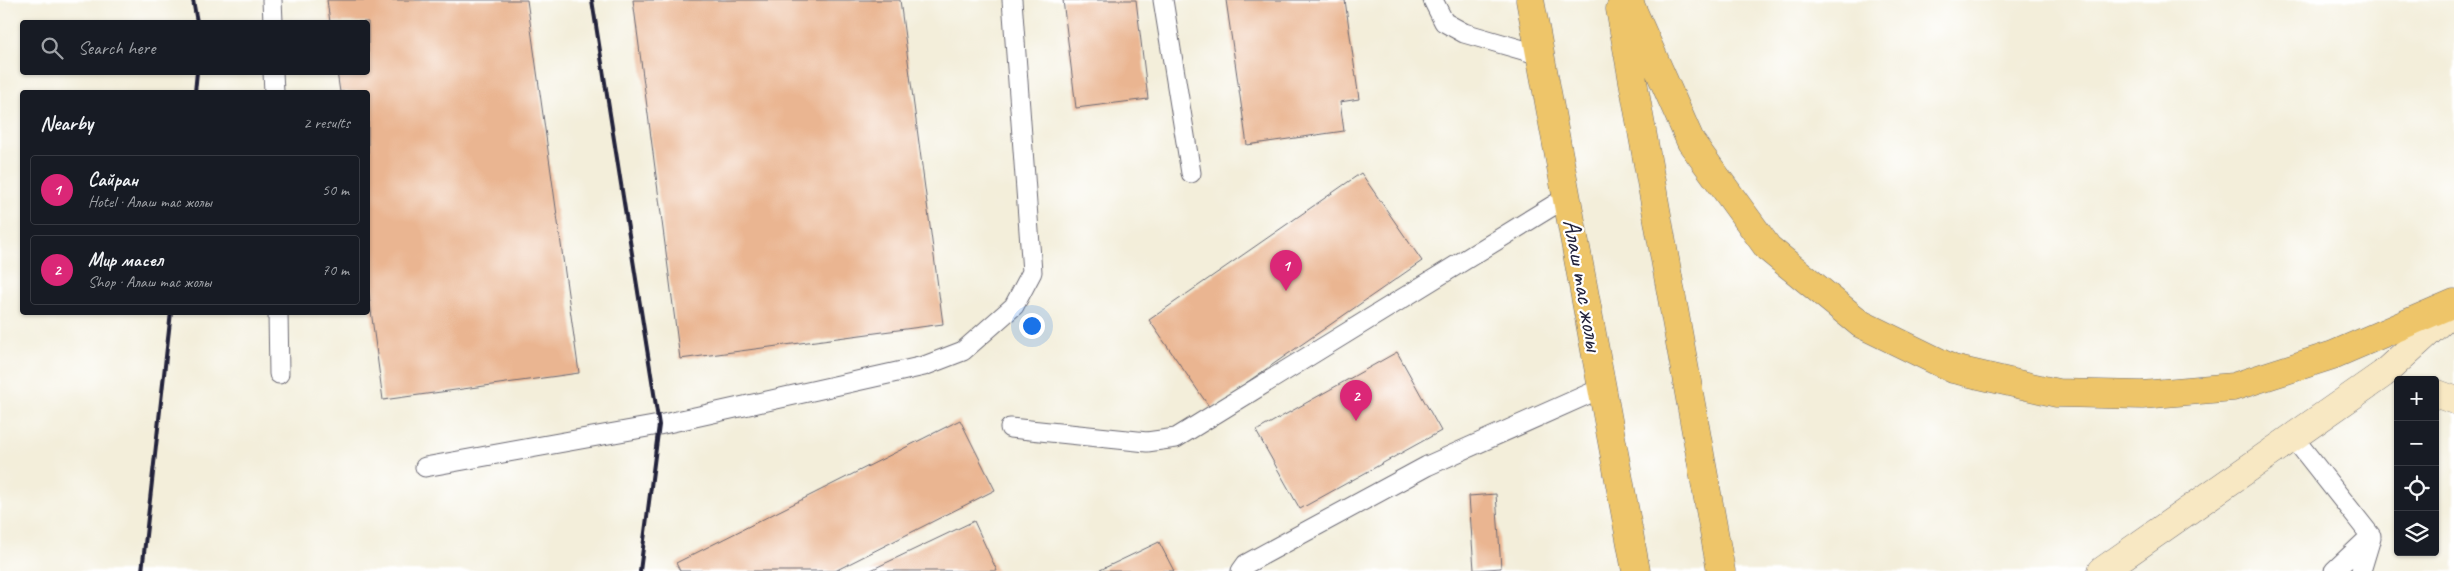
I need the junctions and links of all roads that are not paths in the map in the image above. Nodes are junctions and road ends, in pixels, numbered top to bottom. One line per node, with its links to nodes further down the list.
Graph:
1 (272, 0): 8 (lane)
2 (1012, 0): 24 (lane)
3 (1163, 0): 12 (lane)
4 (1433, 0): 9 (lane)
5 (1530, 0): 9 (main road, Алаш тас жолы)
6 (1619, 0): 28 (main road)
7 (1628, 0): 14 (main road)
8 (272, 20)
9 (1540, 54): 13 (main road, Алаш тас жолы)
10 (274, 75): 11 (lane)
11 (274, 90)
12 (1191, 173)
13 (1567, 197): 19 (main road, Алаш тас жолы); 22 (lane)
14 (2454, 303)
15 (2454, 309): 18 (main road)
16 (278, 315): 17 (lane)
17 (279, 374)
18 (2391, 377): 23 (main road)
19 (1602, 388): 26 (main road, Алаш тас жолы); 27 (lane)
20 (2439, 394): 21 (main road)
21 (2454, 400)
22 (1010, 428)
23 (2293, 437): 25 (lane); 29 (main road)
24 (425, 467)
25 (2371, 536): 30 (lane); 31 (lane)
26 (1634, 564)
27 (1241, 571)
28 (1721, 571)
29 (2102, 571)
30 (2334, 571)
31 (2361, 571)

